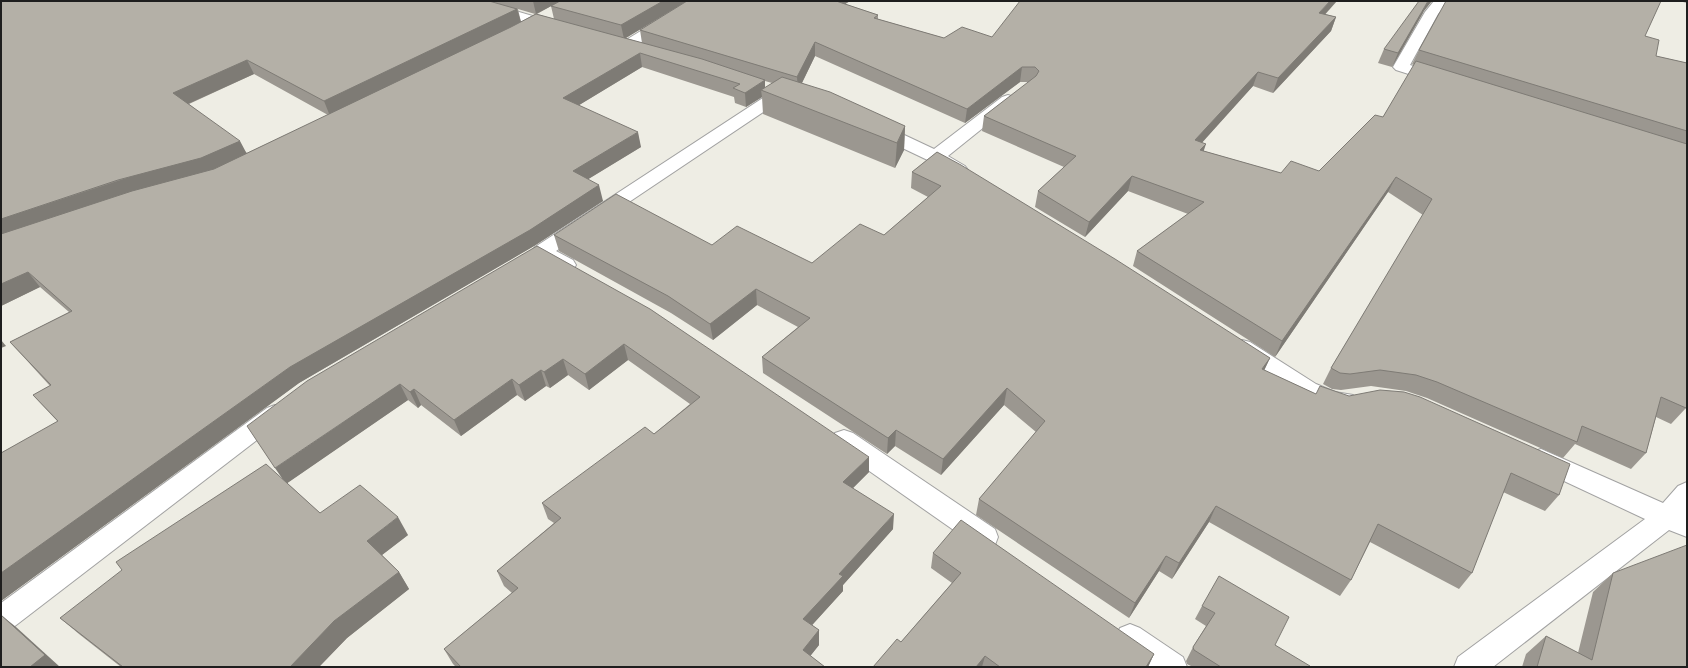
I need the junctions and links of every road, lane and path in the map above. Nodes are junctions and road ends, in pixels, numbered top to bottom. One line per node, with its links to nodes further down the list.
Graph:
1 (466, 1): 5 (street)
2 (700, 1): 8 (street)
3 (1442, 1): 9 (street)
4 (556, 11): 5 (street)
5 (537, 22): 6 (street); 7 (street)
6 (574, 32)
7 (516, 33)
8 (648, 52)
9 (1454, 84)
10 (760, 86): 15 (street)
11 (1021, 91): 13 (street)
12 (858, 121): 13 (street)
13 (936, 156): 14 (street)
14 (973, 178)
15 (542, 251): 16 (street); 17 (street)
16 (522, 264)
17 (582, 274)
18 (1225, 338): 19 (street)
19 (1362, 398)
20 (295, 399): 26 (street)
21 (824, 427): 25 (street)
22 (1527, 452): 24 (street)
23 (1687, 492): 24 (street)
24 (1678, 521): 29 (street)
25 (1001, 549)
26 (1, 620)
27 (1113, 626): 28 (street)
28 (1172, 667)
29 (1469, 667)

